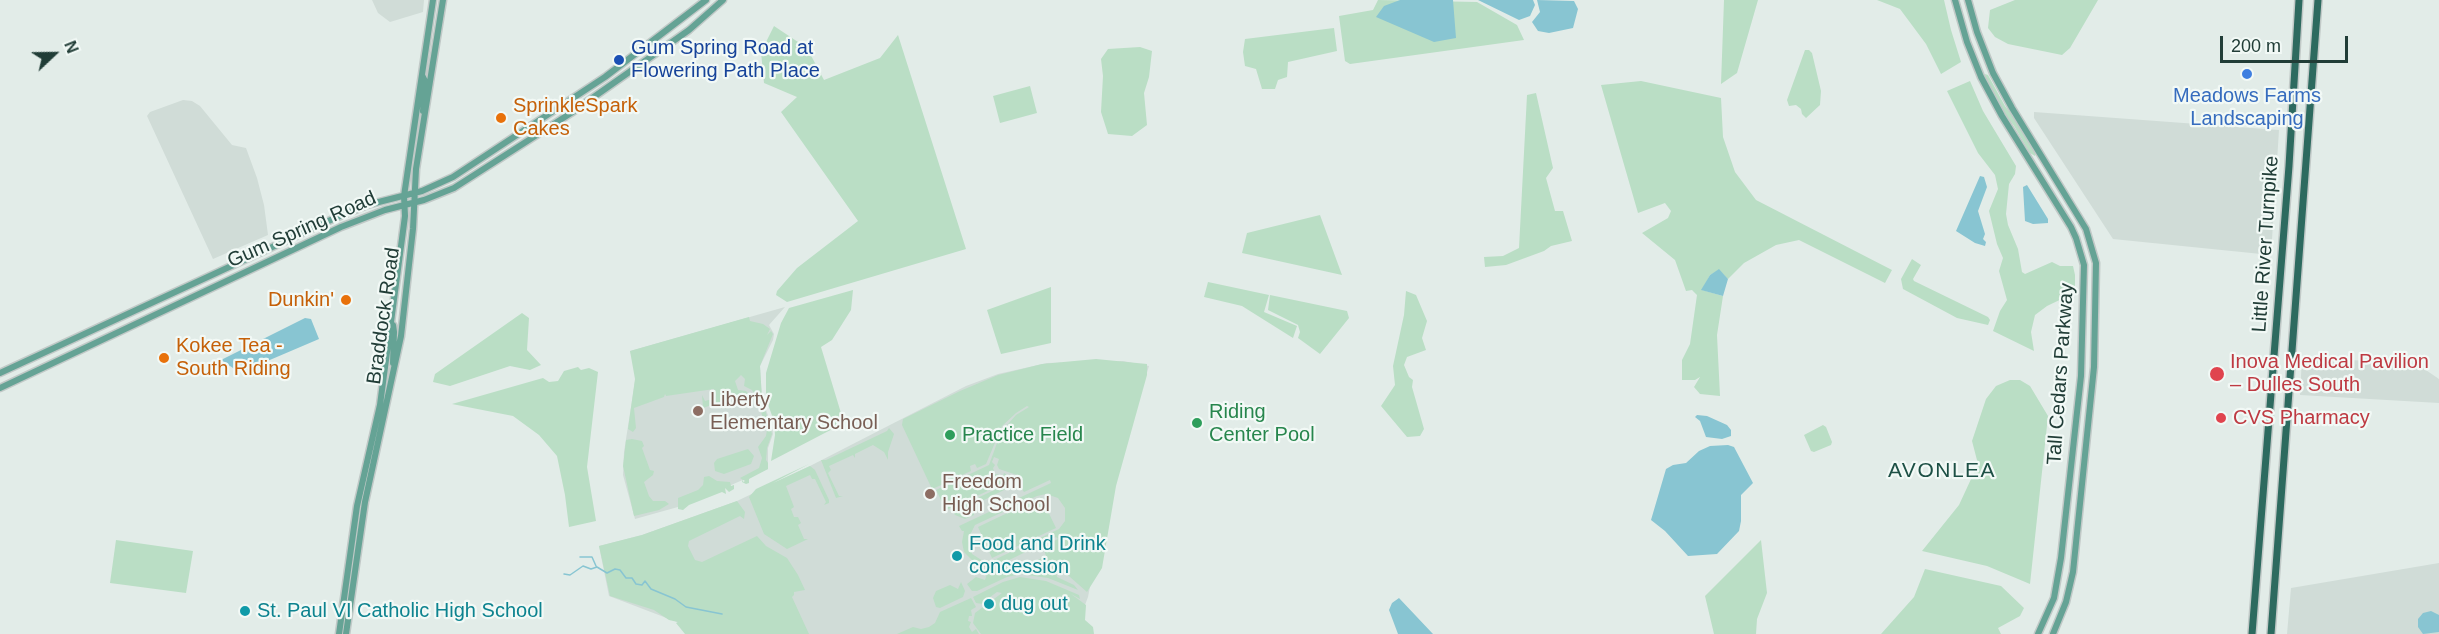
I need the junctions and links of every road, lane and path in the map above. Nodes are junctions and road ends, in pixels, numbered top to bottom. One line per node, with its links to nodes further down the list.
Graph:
1 (433, 0): 11 (main road, Braddock Road)
2 (438, 0): 10 (main road)
3 (443, 0): 10 (main road, Braddock Road)
4 (706, 0): 13 (main road, Gum Spring Road)
5 (723, 0): 15 (main road, Gum Spring Road)
6 (1955, 0): 23 (main road, Tall Cedars Parkway)
7 (1968, 0): 24 (main road, Tall Cedars Parkway)
8 (2299, 0): 25 (highway, Little River Turnpike)
9 (2318, 0): 26 (highway, Little River Turnpike)
10 (437, 36): 12 (main road, Braddock Road)
11 (421, 74): 12 (main road); 14 (main road, Braddock Road)
12 (424, 114): 13 (main road, Braddock Road)
13 (413, 194): 14 (main road, Gum Spring Road); 15 (main road, Braddock Road)
14 (404, 196): 16 (main road, Braddock Road); 18 (main road, Gum Spring Road)
15 (413, 203): 16 (main road, Gum Spring Road); 19 (main road, Braddock Road)
16 (405, 205): 17 (main road, Braddock Road); 20 (main road, Gum Spring Road)
17 (391, 323): 19 (main road); 21 (main road, Braddock Road)
18 (0, 373)
19 (392, 387): 22 (main road, Braddock Road)
20 (0, 388)
21 (339, 634)
22 (346, 634)
23 (2038, 634)
24 (2053, 634)
25 (2252, 634)
26 (2271, 634)

